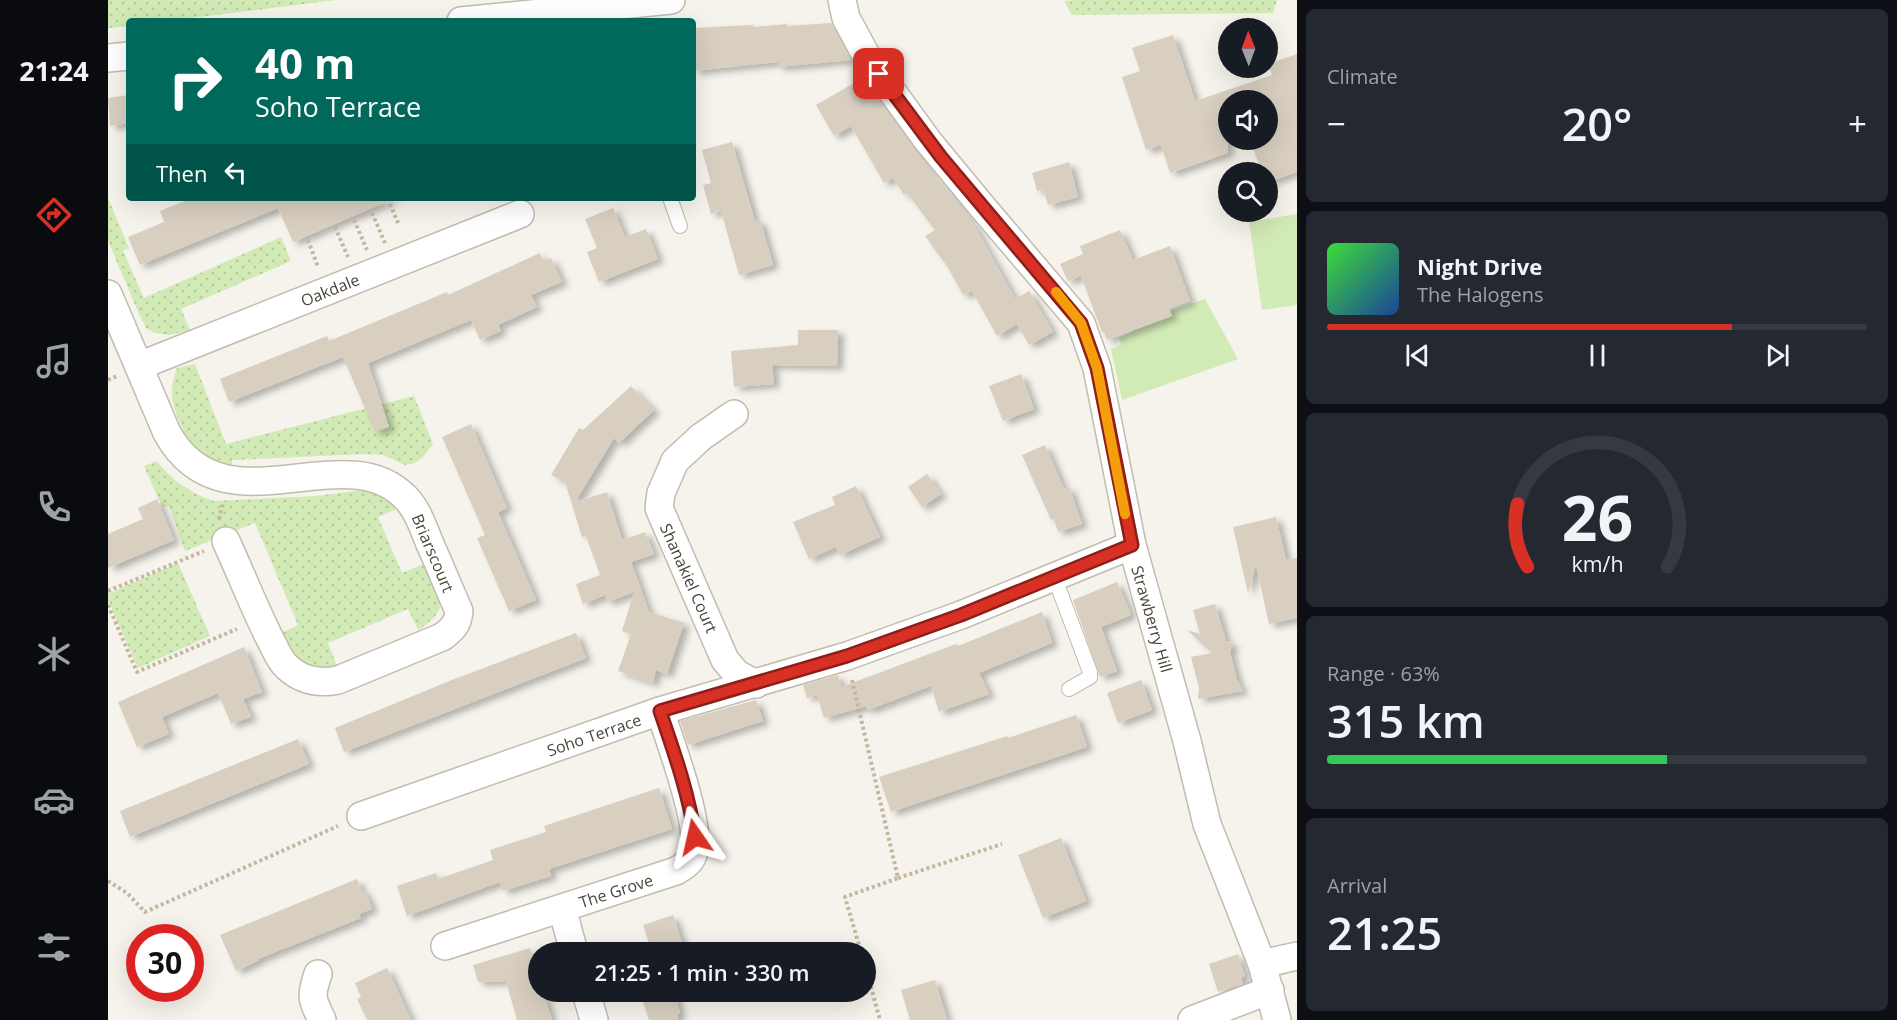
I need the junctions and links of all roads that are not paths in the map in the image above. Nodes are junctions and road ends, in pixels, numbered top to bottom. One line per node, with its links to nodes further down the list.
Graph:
1 (662, 0): 3 (street)
2 (842, 0): 14 (street, Strawberry Hill)
3 (603, 14): 4 (street)
4 (522, 18)
5 (126, 56): 6 (street)
6 (108, 58)
7 (671, 201): 9 (lane)
8 (520, 214): 11 (street, Oakdale)
9 (681, 226)
10 (108, 294): 11 (street, Briarscourt)
11 (140, 366): 13 (street, Briarscourt)
12 (735, 414): 16 (street, Shanakiel Court)
13 (226, 541)
14 (1132, 545): 15 (street, Soho Terrace); 24 (street, Strawberry Hill)
15 (1054, 576): 16 (street, Soho Terrace); 17 (lane)
16 (756, 684): 18 (street, Soho Terrace)
17 (1069, 689)
18 (660, 711): 19 (street, Soho Terrace); 20 (street, The Grove)
19 (361, 816)
20 (562, 908): 21 (street, The Grove); 22 (street, The Grove)
21 (571, 942)
22 (445, 946)
23 (1297, 956): 24 (street)
24 (1262, 964): 26 (street, Strawberry Hill)
25 (318, 974): 28 (street)
26 (1270, 990): 30 (street); 31 (street, Strawberry Hill)
27 (588, 1002): 29 (street)
28 (322, 1020)
29 (594, 1020)
30 (1192, 1020)
31 (1277, 1020)

